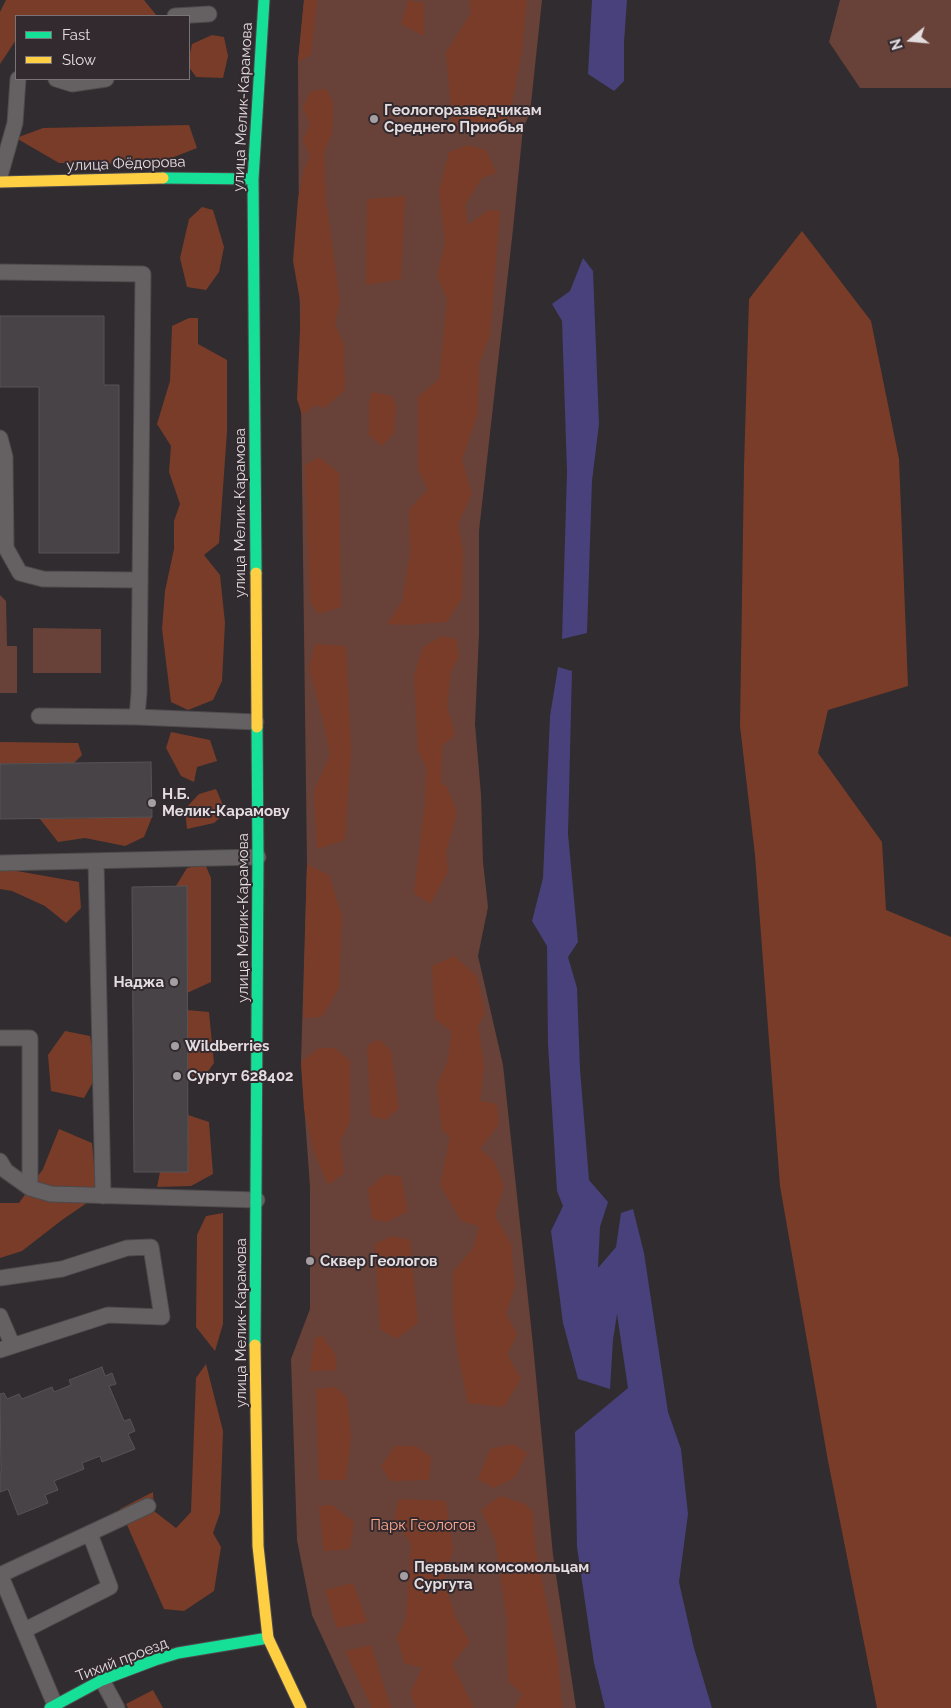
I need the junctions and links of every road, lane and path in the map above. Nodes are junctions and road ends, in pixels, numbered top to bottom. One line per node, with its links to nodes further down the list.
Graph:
1 (264, 0): 8 (main road, улица Мелик-Карамова)
2 (209, 14): 3 (lane)
3 (190, 15)
4 (18, 80): 7 (lane)
5 (59, 80): 6 (lane)
6 (99, 80)
7 (0, 176)
8 (253, 178): 9 (main road, улица Фёдорова); 15 (main road, улица Мелик-Карамова)
9 (0, 182)
10 (0, 272): 12 (lane)
11 (0, 438): 12 (lane)
12 (140, 580): 14 (lane)
13 (39, 716): 14 (lane)
14 (137, 717): 15 (lane)
15 (256, 722): 16 (main road, улица Мелик-Карамова)
16 (258, 857): 17 (lane); 23 (main road, улица Мелик-Карамова)
17 (96, 861): 18 (lane); 22 (lane)
18 (0, 863)
19 (0, 1038): 21 (lane)
20 (0, 1161): 21 (lane)
21 (30, 1188): 22 (lane)
22 (103, 1196): 23 (lane)
23 (257, 1200): 31 (main road, улица Мелик-Карамова)
24 (0, 1278): 26 (lane)
25 (0, 1316): 26 (lane)
26 (6, 1347)
27 (148, 1506): 28 (lane)
28 (90, 1534): 29 (lane); 30 (lane)
29 (0, 1575): 30 (lane)
30 (25, 1630): 33 (lane)
31 (268, 1638): 32 (main road, Тихий проезд); 35 (main road, улица Мелик-Карамова)
32 (102, 1680): 33 (main road, Тихий проезд); 34 (lane)
33 (52, 1706)
34 (117, 1708)
35 (301, 1708)

